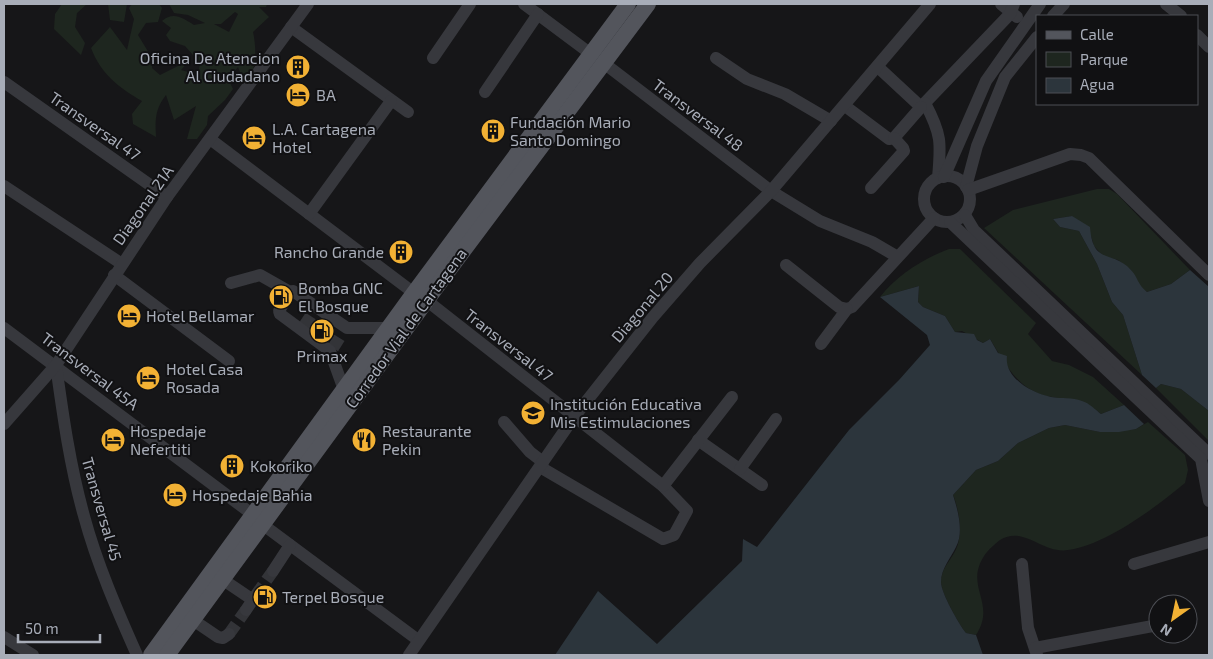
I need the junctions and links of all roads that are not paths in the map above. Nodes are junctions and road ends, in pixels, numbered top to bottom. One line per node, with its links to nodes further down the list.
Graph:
1 (308, 4): 16 (street, Diagonal 21A)
2 (470, 4): 21 (street)
3 (524, 4): 12 (street)
4 (628, 4): 20 (main road, Corredor Vial de Cartagena)
5 (648, 4): 23 (main road, Corredor Vial de Cartagena)
6 (930, 4): 24 (street, Diagonal 20)
7 (1001, 4): 11 (street)
8 (1040, 4): 15 (street)
9 (1064, 4): 13 (street)
10 (1166, 4): 14 (street)
11 (1012, 9): 15 (street); 28 (street)
12 (538, 14): 20 (street); 26 (street)
13 (1055, 15)
14 (1181, 15)
15 (1025, 22): 34 (street)
16 (291, 26): 27 (street); 33 (street, Diagonal 21A)
17 (1198, 36): 19 (street)
18 (1036, 38): 37 (street)
19 (1209, 47)
20 (591, 54): 52 (main road, Corredor Vial de Cartagena)
21 (433, 58)
22 (716, 58): 31 (street)
23 (605, 64): 38 (street, Transversal 48); 52 (main road, Corredor Vial de Cartagena)
24 (878, 68): 28 (street); 29 (street, Diagonal 20)
25 (4, 82): 39 (street, Transversal 47)
26 (485, 92)
27 (391, 101): 30 (street); 40 (street)
28 (923, 105): 32 (street); 34 (street)
29 (845, 106): 31 (street, Diagonal 20); 32 (street)
30 (408, 112)
31 (831, 121): 38 (street, Diagonal 20)
32 (894, 138): 36 (street)
33 (210, 139): 39 (street, Diagonal 21A); 40 (street, Transversal 47)
34 (941, 177): 37 (street); 42 (street)
35 (4, 186): 46 (street)
36 (871, 188)
37 (967, 188): 41 (street); 49 (street)
38 (771, 191): 45 (street, Transversal 48); 61 (street, Diagonal 20)
39 (167, 197): 46 (street, Diagonal 21A)
40 (310, 214): 52 (street, Transversal 47)
41 (965, 214): 43 (street); 44 (street)
42 (934, 218): 43 (street); 45 (street)
43 (950, 222): 44 (street)
44 (970, 234): 66 (street)
45 (896, 256): 53 (street)
46 (122, 264): 48 (street, Diagonal 21A)
47 (786, 265): 53 (street)
48 (114, 275): 57 (street); 58 (street, Diagonal 21A)
49 (1209, 275)
50 (231, 284): 51 (street)
51 (290, 292): 55 (street); 59 (street)
52 (420, 297): 55 (main road, Corredor Vial de Cartagena); 59 (main road, Corredor Vial de Cartagena); 61 (street, Transversal 47)
53 (847, 309): 56 (street)
54 (4, 328): 58 (street, Transversal 45A)
55 (389, 328): 59 (main road, Corredor Vial de Cartagena)
56 (821, 344)
57 (229, 361)
58 (56, 365): 64 (street, Diagonal 21A); 72 (street, Transversal 45A); 87 (street, Transversal 45)
59 (353, 396): 72 (main road, Corredor Vial de Cartagena)
60 (732, 397): 65 (street)
61 (574, 417): 67 (street, Diagonal 20); 70 (street, Transversal 47)
62 (776, 419): 68 (street)
63 (504, 422): 67 (street)
64 (4, 424)
65 (698, 440): 68 (street); 70 (street)
66 (1206, 455): 71 (street)
67 (541, 464): 70 (street, Transversal 47); 84 (street, Diagonal 20)
68 (740, 469): 69 (street)
69 (762, 485)
70 (663, 486)
71 (1209, 501)
72 (257, 519): 74 (street, Transversal 45A); 78 (main road, Corredor Vial de Cartagena)
73 (1209, 542): 76 (street)
74 (290, 545): 77 (street); 84 (street, Transversal 45A)
75 (1022, 564): 85 (street)
76 (1134, 564)
77 (273, 571)
78 (217, 576): 79 (street); 80 (main road, Corredor Vial de Cartagena); 88 (main road, Corredor Vial de Cartagena)
79 (251, 602)
80 (193, 620): 82 (street); 89 (main road, Corredor Vial de Cartagena)
81 (1148, 627): 85 (street)
82 (229, 634)
83 (4, 637): 86 (street)
84 (418, 640): 90 (street, Diagonal 20)
85 (1036, 651)
86 (33, 655)
87 (137, 655)
88 (151, 655)
89 (168, 655)
90 (409, 655)

